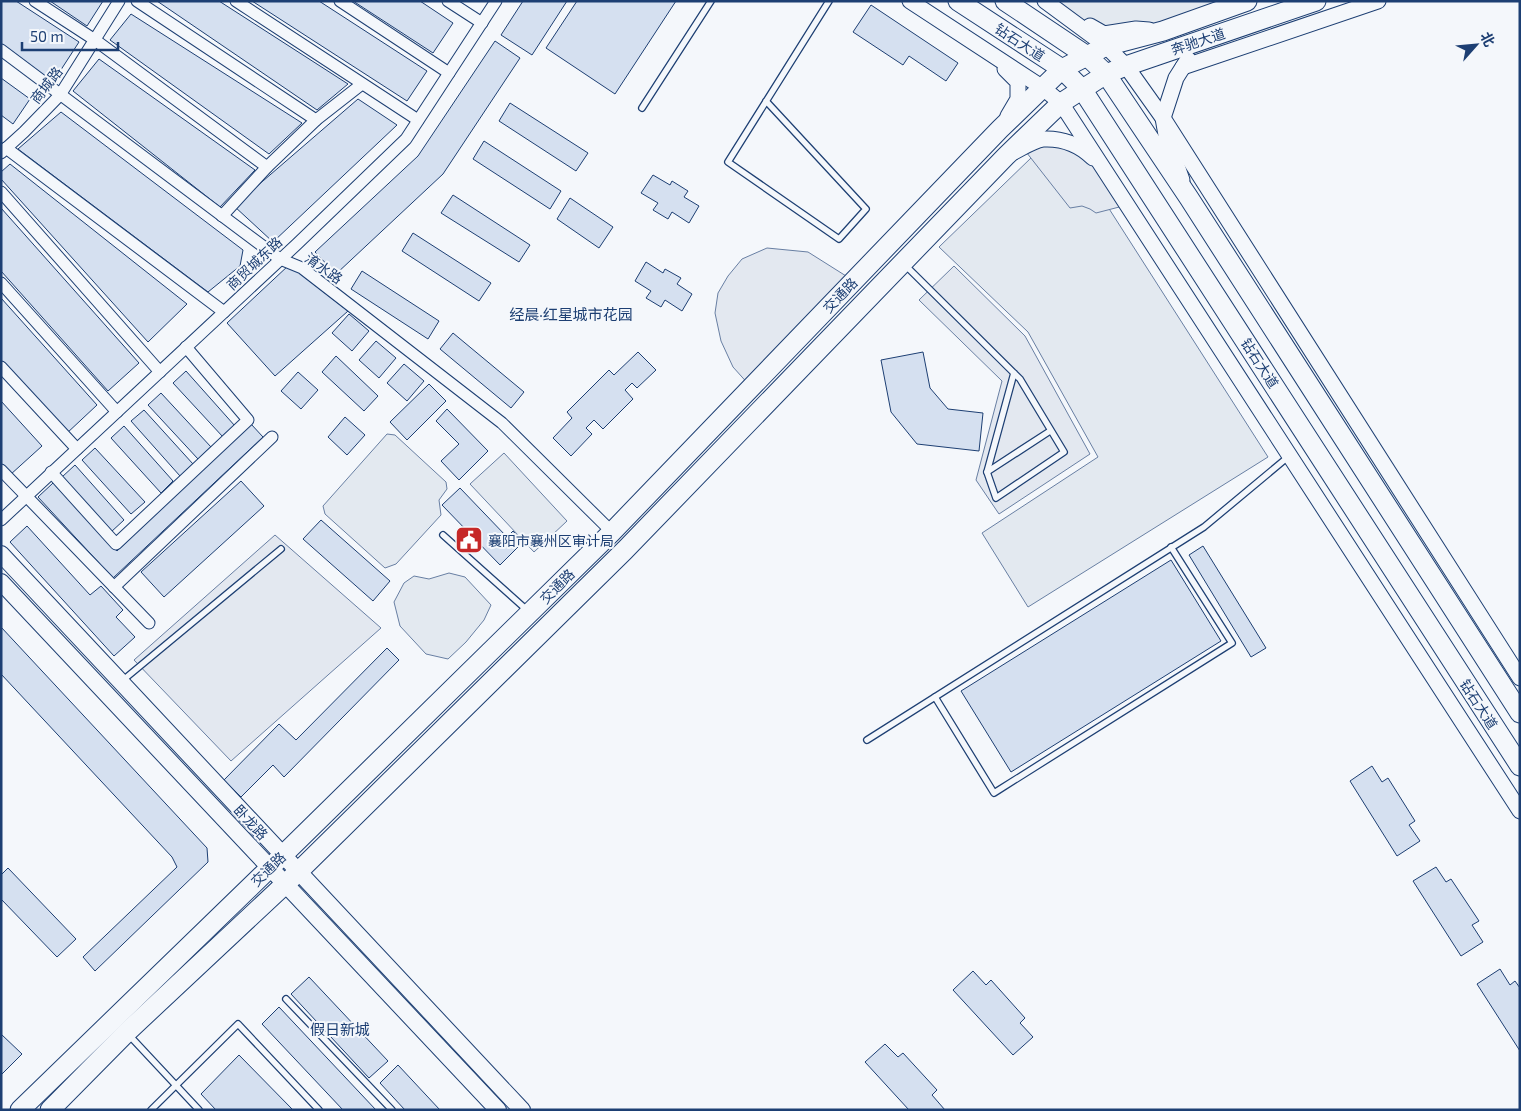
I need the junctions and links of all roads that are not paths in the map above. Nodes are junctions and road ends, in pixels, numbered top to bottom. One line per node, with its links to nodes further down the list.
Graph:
1 (35, 1): 20 (street)
2 (119, 1): 20 (street, 商城路)
3 (137, 1): 38 (street)
4 (236, 1): 30 (street)
5 (340, 1): 28 (street)
6 (448, 1): 17 (street)
7 (496, 1): 17 (street, 商贸城东路)
8 (711, 1): 36 (lane)
9 (829, 1): 34 (lane)
10 (910, 1): 23 (street)
11 (958, 1): 27 (main road, 钻石大道)
12 (1005, 1): 24 (main road, 钻石大道)
13 (1247, 1): 18 (main road, 奔驰大道)
14 (1316, 1): 19 (main road, 奔驰大道)
15 (1378, 1): 26 (street)
16 (1048, 3): 18 (street); 21 (street)
17 (482, 23): 28 (street, 商贸城东路)
18 (1163, 31): 21 (main road, 奔驰大道)
19 (1219, 35): 25 (main road, 奔驰大道); 26 (street)
20 (95, 40): 33 (street, 商城路); 43 (street)
21 (1106, 46): 24 (main road, 奔驰大道); 25 (street)
22 (1, 50): 33 (street, 淯水路)
23 (988, 52): 31 (street); 40 (street)
24 (1087, 56): 27 (main road, 交通路); 29 (main road, 钻石大道)
25 (1126, 66): 29 (main road, 奔驰大道); 37 (street)
26 (1183, 67): 37 (street)
27 (1062, 69): 31 (main road, 交通路); 32 (main road, 钻石大道)
28 (449, 73): 39 (street, 商贸城东路)
29 (1106, 74): 32 (main road, 奔驰大道); 46 (main road, 钻石大道)
30 (362, 84): 38 (street); 39 (street)
31 (1043, 88): 35 (street); 40 (main road, 交通路)
32 (1082, 88): 35 (main road, 交通路); 59 (main road, 钻石大道)
33 (60, 95): 41 (street, 商城路); 47 (street, 淯水路)
34 (766, 101): 34 (lane)
35 (1061, 103): 42 (main road, 交通路); 44 (street)
36 (642, 108)
37 (1163, 118): 46 (street); 66 (street)
38 (316, 120): 43 (street)
39 (418, 120): 48 (street, 商贸城东路)
40 (1000, 129): 69 (main road, 交通路)
41 (4, 150): 51 (street)
42 (1006, 156): 44 (street); 49 (main road, 交通路)
43 (267, 167): 47 (street)
44 (1105, 171): 61 (street)
45 (1, 192): 54 (street)
46 (1189, 198): 67 (main road, 钻石大道)
47 (222, 216): 48 (street, 淯水路)
48 (280, 259): 51 (street, 商贸城东路); 69 (street, 淯水路)
49 (902, 263): 55 (lane); 88 (main road, 交通路)
50 (1, 283): 56 (street)
51 (224, 312): 52 (street, 商贸城东路)
52 (186, 347): 54 (street, 商贸城东路); 63 (street)
53 (1, 367): 60 (street)
54 (160, 372): 56 (street, 商贸城东路)
55 (1014, 373): 57 (lane); 64 (lane)
56 (117, 412): 60 (street, 商贸城东路)
57 (1050, 431): 64 (lane); 64 (lane)
58 (272, 437): 75 (street)
59 (1311, 442): 61 (street); 77 (main road, 钻石大道)
60 (77, 449): 63 (street, 商贸城东路)
61 (1290, 456): 71 (lane); 79 (street)
62 (1, 470): 65 (street)
63 (51, 472): 65 (street, 商贸城东路)
64 (987, 472)
65 (26, 496): 68 (street, 商贸城东路); 75 (street)
66 (1412, 508): 67 (street); 80 (street)
67 (1394, 518): 83 (main road, 钻石大道)
68 (1, 520)
69 (612, 532): 76 (main road, 交通路)
70 (444, 535): 76 (lane)
71 (1172, 547): 82 (lane); 82 (lane)
72 (282, 549): 81 (lane)
73 (1, 554): 81 (main road, 卧龙路)
74 (1, 582): 87 (main road, 卧龙路)
75 (114, 587): 78 (street)
76 (530, 612): 87 (main road, 交通路)
77 (1427, 622): 79 (street); 85 (main road, 钻石大道)
78 (149, 623)
79 (1406, 636): 86 (street)
80 (1520, 678)
81 (121, 682): 87 (main road, 卧龙路)
82 (935, 697): 84 (lane)
83 (1520, 713)
84 (867, 740)
85 (1520, 766)
86 (1520, 811)
87 (276, 862): 88 (main road, 卧龙路); 92 (main road, 交通路)
88 (292, 878): 90 (main road, 交通路); 98 (main road, 卧龙路); 99 (main road, 卧龙路)
89 (286, 999): 97 (lane)
90 (126, 1033): 91 (lane); 93 (main road, 交通路)
91 (176, 1086): 94 (lane); 95 (lane); 96 (lane)
92 (20, 1110)
93 (50, 1110)
94 (151, 1110)
95 (199, 1110)
96 (319, 1110)
97 (392, 1110)
98 (498, 1110)
99 (522, 1110)

